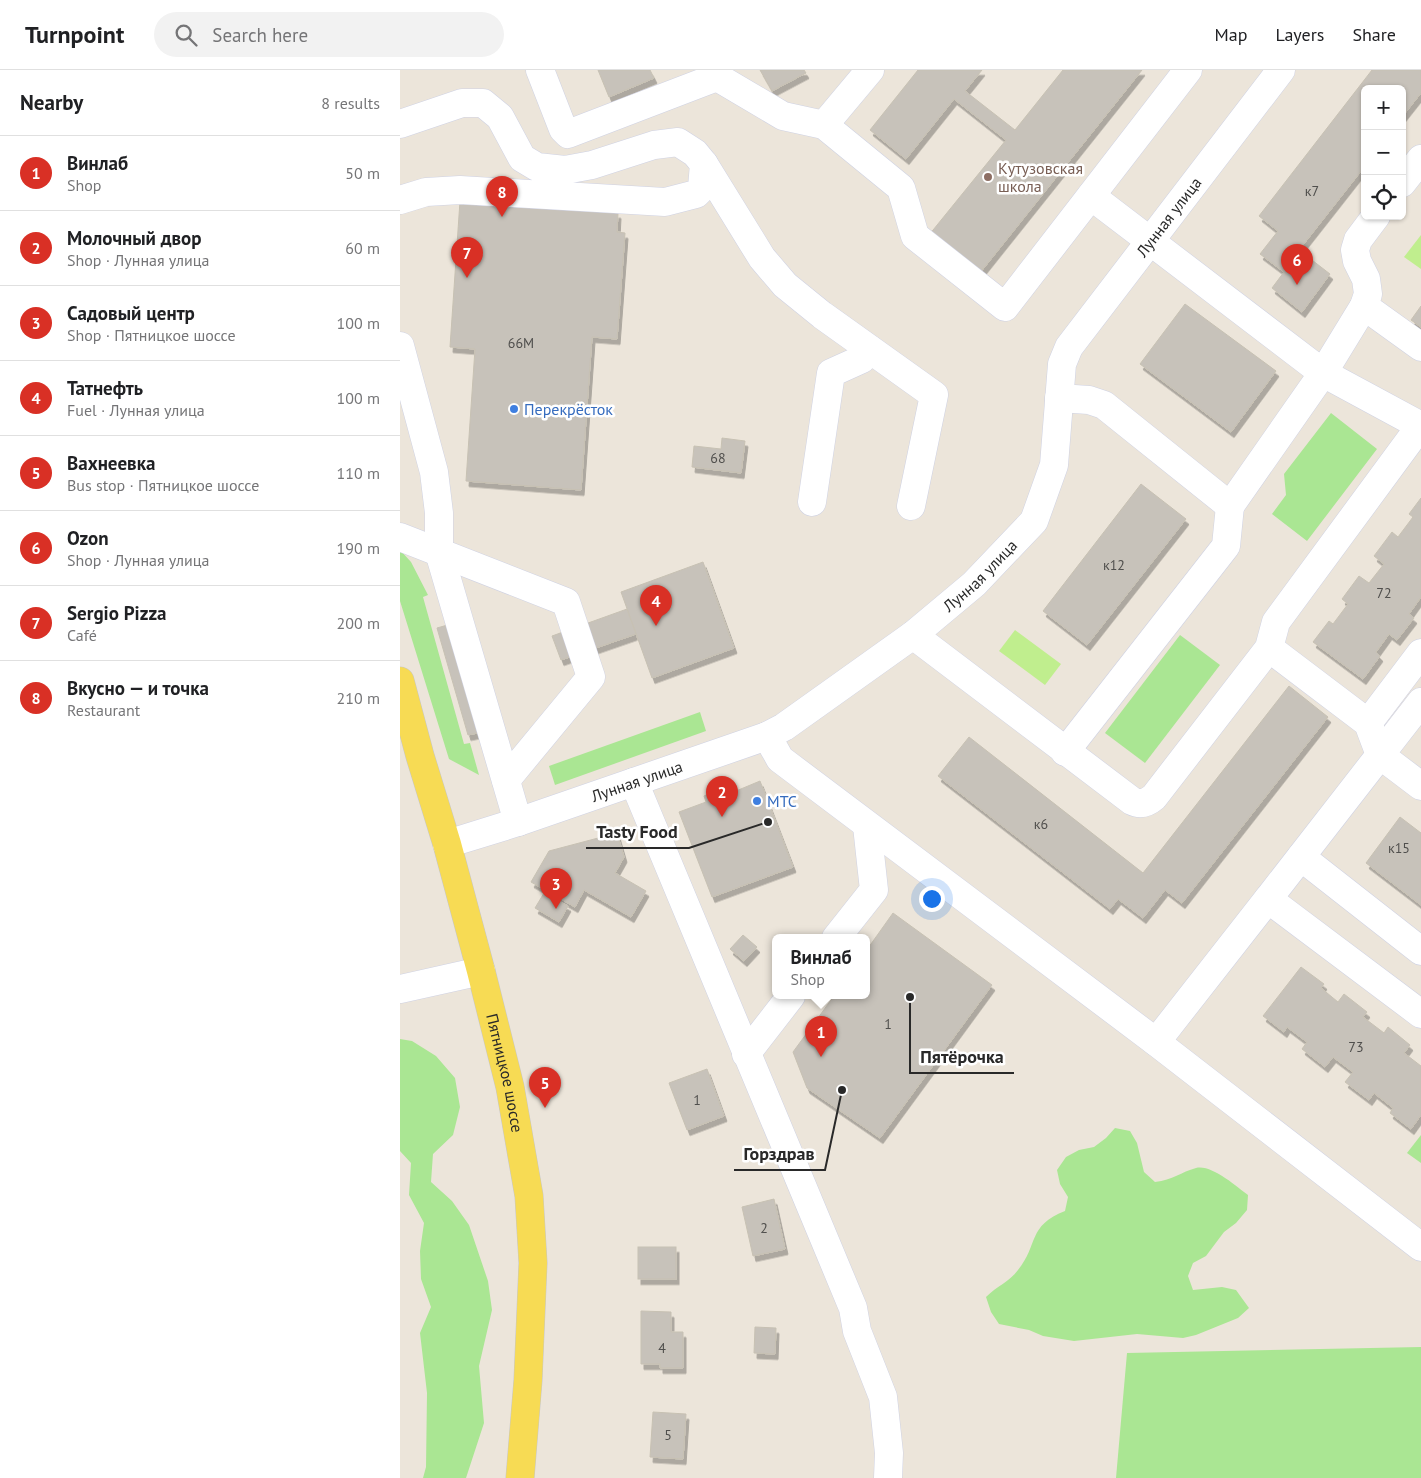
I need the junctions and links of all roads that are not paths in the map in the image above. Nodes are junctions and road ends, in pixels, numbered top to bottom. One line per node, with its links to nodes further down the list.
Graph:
1 (540, 70): 5 (street)
2 (870, 70): 7 (street)
3 (1188, 70): 11 (street)
4 (1281, 70): 14 (street, Лунная улица)
5 (715, 73): 7 (street)
6 (400, 124): 9 (street)
7 (824, 126): 11 (street)
8 (1421, 159): 10 (street)
9 (704, 164): 12 (street); 18 (street)
10 (1406, 178)
11 (1091, 196): 14 (street)
12 (400, 200)
13 (1373, 220): 15 (street)
14 (1150, 241): 19 (street); 20 (street, Лунная улица)
15 (1364, 306): 17 (street); 19 (street)
16 (400, 346): 26 (street)
17 (1421, 347)
18 (869, 348): 22 (street); 23 (street)
19 (1323, 373): 21 (street); 24 (street)
20 (1060, 398): 24 (street); 27 (street, Лунная улица)
21 (1421, 425): 28 (street)
22 (812, 502)
23 (910, 506)
24 (1230, 506): 34 (street)
25 (400, 537): 26 (street)
26 (439, 552): 36 (street); 36 (street)
27 (913, 635): 33 (street, Лунная улица); 34 (street)
28 (1269, 648): 32 (street); 34 (street)
29 (1421, 653): 32 (street)
30 (400, 681): 41 (main road, Пятницкое шоссе)
31 (1421, 702): 35 (street)
32 (1368, 723): 35 (street)
33 (767, 736): 37 (street, Лунная улица); 40 (street)
34 (1065, 752)
35 (1380, 755): 38 (street); 42 (street)
36 (506, 780): 39 (street)
37 (634, 782): 39 (street, Лунная улица); 51 (street)
38 (1421, 786)
39 (518, 822): 41 (street, Лунная улица)
40 (867, 826): 44 (street); 50 (street)
41 (447, 844): 46 (main road, Пятницкое шоссе)
42 (1301, 857): 43 (street); 45 (street)
43 (1268, 899): 49 (street); 50 (street)
44 (839, 934)
45 (1421, 951)
46 (481, 970): 47 (street); 53 (main road, Пятницкое шоссе)
47 (400, 989)
48 (789, 999): 51 (street)
49 (1421, 1014)
50 (1156, 1042): 52 (street)
51 (746, 1054): 54 (street)
52 (1421, 1247)
53 (520, 1478)
54 (888, 1478)

